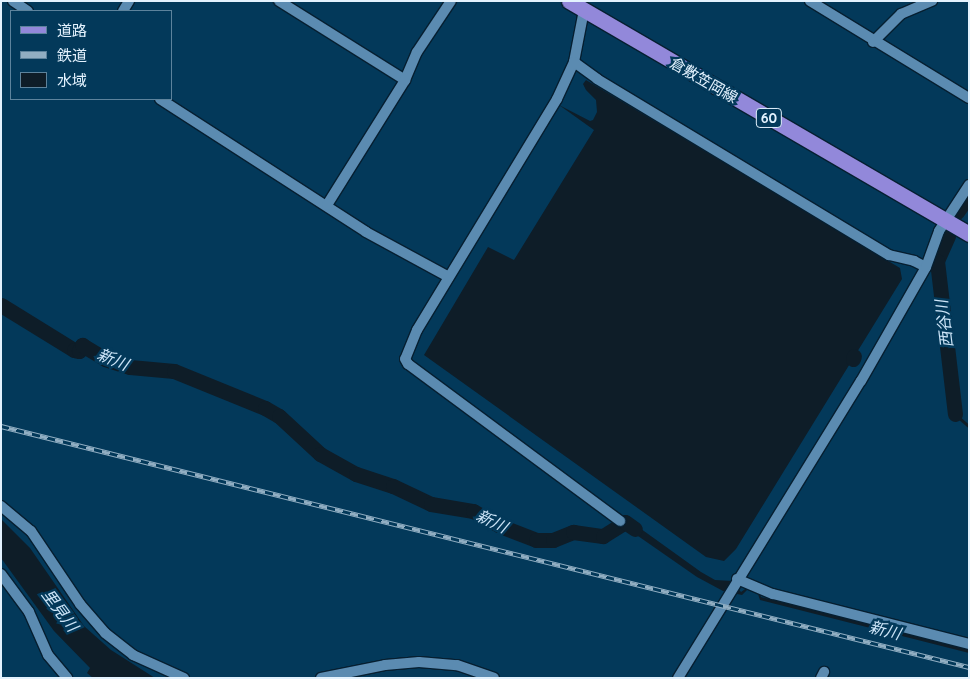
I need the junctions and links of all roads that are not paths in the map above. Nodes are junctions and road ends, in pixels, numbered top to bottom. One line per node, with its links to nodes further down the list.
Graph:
1 (13, 1): 7 (street)
2 (280, 1): 11 (street)
3 (451, 1): 11 (street)
4 (569, 1): 8 (main road, 倉敷笠岡線 / 60)
5 (810, 1): 9 (street)
6 (932, 1): 9 (street)
7 (26, 10)
8 (584, 10): 10 (street); 16 (main road, 倉敷笠岡線 / 60)
9 (873, 42): 12 (street)
10 (574, 62): 18 (street); 19 (street)
11 (405, 80): 15 (street)
12 (969, 98)
13 (162, 100): 15 (street)
14 (969, 185): 16 (street)
15 (327, 205): 19 (street)
16 (945, 221): 17 (main road, 倉敷笠岡線 / 60); 18 (street)
17 (969, 234)
18 (926, 267): 23 (street)
19 (449, 277): 21 (street)
20 (1, 506): 25 (street)
21 (620, 521)
22 (1, 574): 26 (street)
23 (737, 579): 24 (street); 29 (street)
24 (969, 644)
25 (180, 677)
26 (67, 678)
27 (321, 678): 28 (street)
28 (494, 678)
29 (678, 678)

